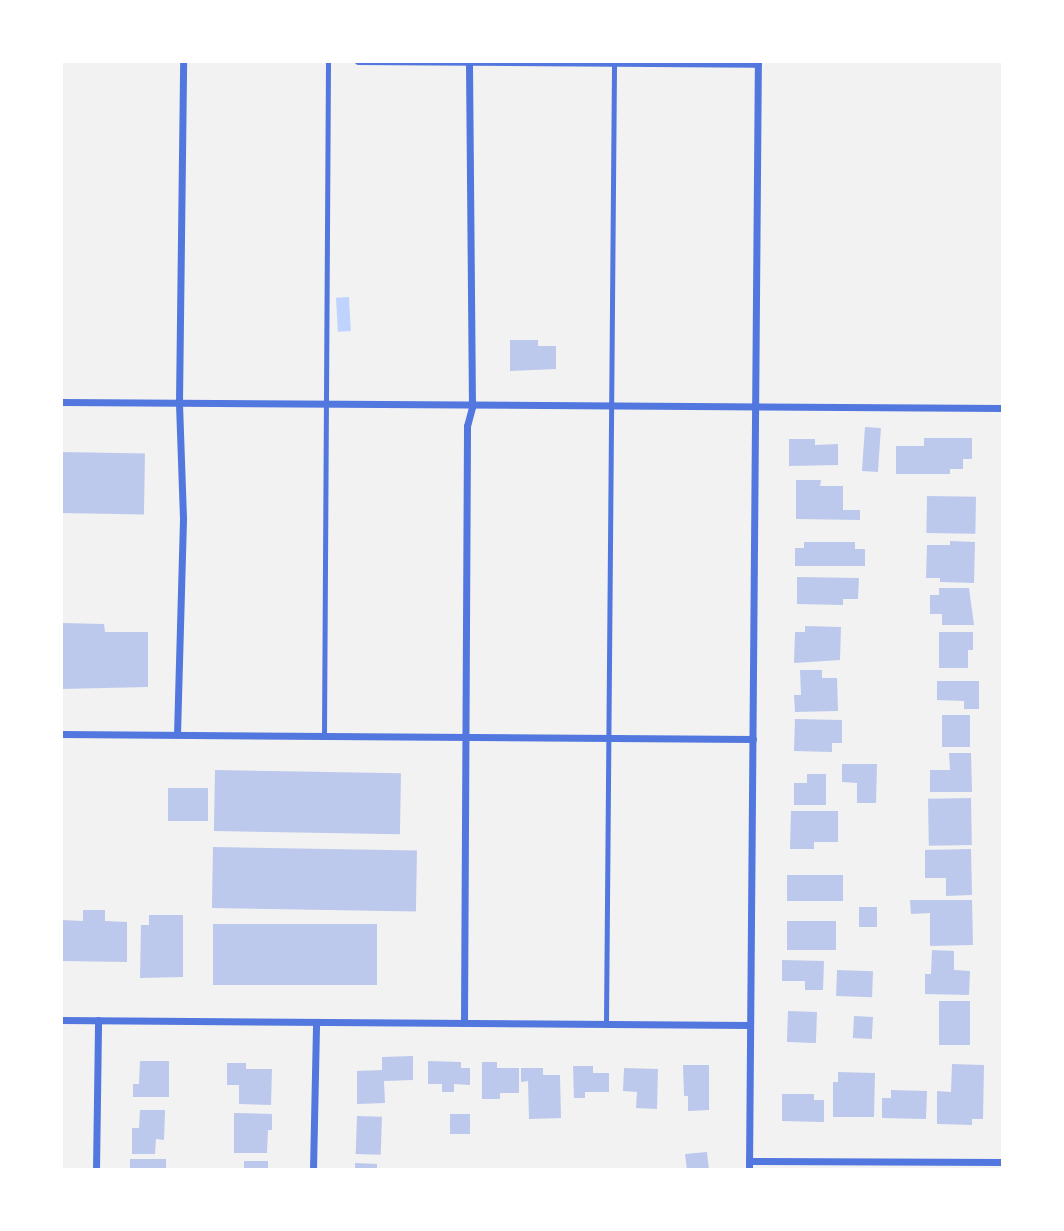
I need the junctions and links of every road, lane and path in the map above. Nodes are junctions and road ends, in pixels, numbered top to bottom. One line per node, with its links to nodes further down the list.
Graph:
1 (183, 61): 8 (street)
2 (328, 61): 9 (lane)
3 (358, 61): 4 (street)
4 (469, 62): 5 (street); 11 (street)
5 (614, 63): 6 (street); 12 (lane)
6 (758, 63): 10 (street)
7 (61, 402): 8 (street)
8 (179, 402): 9 (street); 15 (street)
9 (324, 402): 11 (street); 16 (lane)
10 (755, 406): 12 (street); 13 (street); 19 (street)
11 (472, 407): 12 (street); 17 (street)
12 (612, 407): 18 (lane)
13 (1003, 408)
14 (61, 734): 15 (street)
15 (177, 734): 16 (street)
16 (324, 736): 17 (street)
17 (465, 738): 18 (street); 23 (street)
18 (610, 738): 19 (street); 24 (lane)
19 (753, 739): 25 (street)
20 (61, 1020): 21 (street)
21 (98, 1020): 22 (street); 28 (street)
22 (316, 1022): 23 (street); 29 (street)
23 (464, 1023): 24 (street)
24 (606, 1024): 25 (street)
25 (750, 1025): 27 (street)
26 (1003, 1162): 27 (street)
27 (749, 1166)
28 (96, 1170)
29 (313, 1170)

